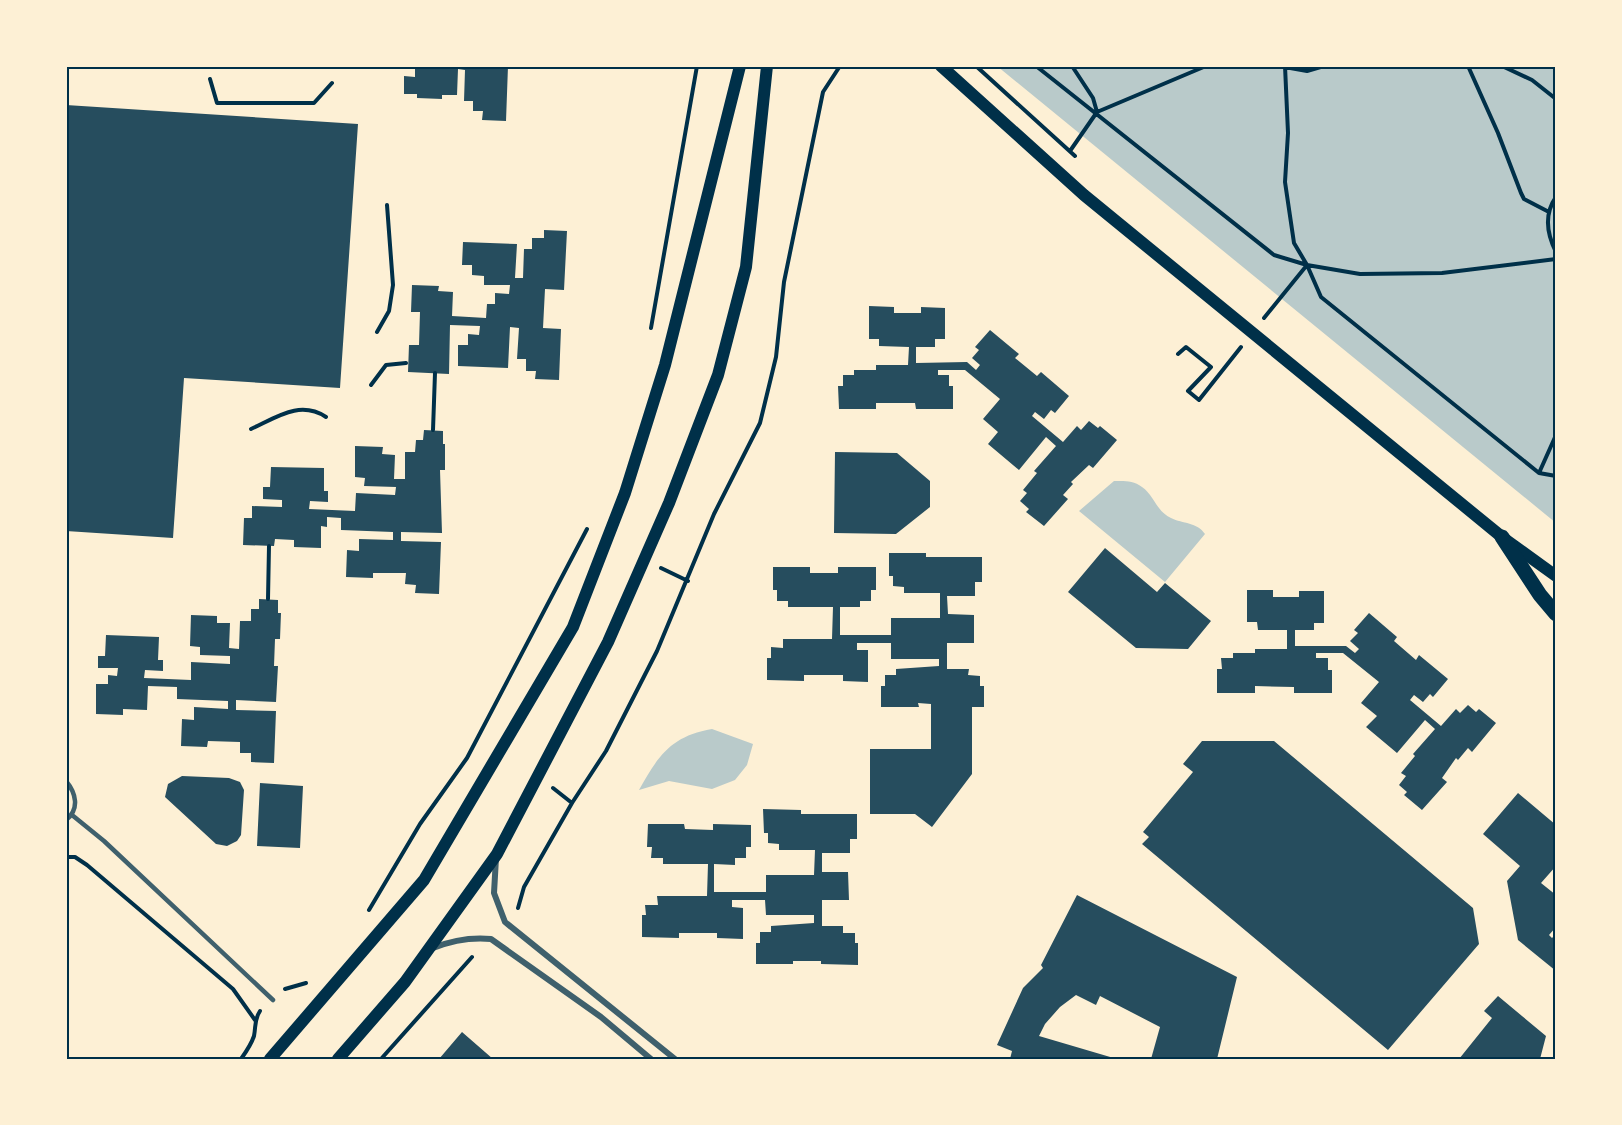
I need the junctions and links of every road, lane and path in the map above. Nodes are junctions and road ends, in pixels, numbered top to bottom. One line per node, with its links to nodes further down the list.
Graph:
1 (697, 66): 26 (path)
2 (732, 66): 19 (main road)
3 (740, 66): 19 (main road)
4 (767, 66): 42 (main road)
5 (941, 66): 40 (main road)
6 (1036, 66): 17 (path)
7 (1072, 66): 17 (path)
8 (1206, 66): 17 (path)
9 (1279, 66): 13 (path)
10 (1324, 66): 13 (path)
11 (1468, 66): 22 (path)
12 (1502, 66): 16 (path)
13 (1285, 67): 25 (path)
14 (210, 79): 15 (path)
15 (333, 83)
16 (1556, 99)
17 (1097, 112): 18 (path); 25 (path)
18 (1070, 152)
19 (720, 154): 58 (main road)
20 (1556, 197): 22 (path)
21 (387, 206): 27 (path)
22 (1549, 212): 23 (path)
23 (1556, 252)
24 (1556, 259): 25 (path)
25 (1307, 265): 37 (path)
26 (650, 331)
27 (377, 332)
28 (1178, 354): 32 (path)
29 (406, 363): 31 (path)
30 (435, 373): 35 (path)
31 (371, 385)
32 (1199, 400)
33 (326, 417): 34 (path)
34 (251, 429)
35 (433, 430)
36 (1556, 435): 37 (path)
37 (1539, 473): 38 (path)
38 (1556, 477)
39 (591, 522): 52 (path)
40 (1502, 537): 43 (main road); 46 (main road)
41 (269, 546): 45 (path)
42 (644, 560): 44 (path); 50 (main road)
43 (1556, 576)
44 (688, 581)
45 (268, 599)
46 (1556, 614)
47 (66, 781): 48 (lane)
48 (72, 815): 49 (lane); 55 (lane)
49 (66, 820)
50 (497, 854): 53 (main road); 61 (street)
51 (66, 857): 56 (path)
52 (366, 914)
53 (430, 949): 59 (main road); 60 (street)
54 (311, 978): 55 (path)
55 (271, 999): 56 (path)
56 (255, 1020): 57 (path)
57 (241, 1059)
58 (270, 1059)
59 (338, 1059)
60 (651, 1059)
61 (675, 1059)

